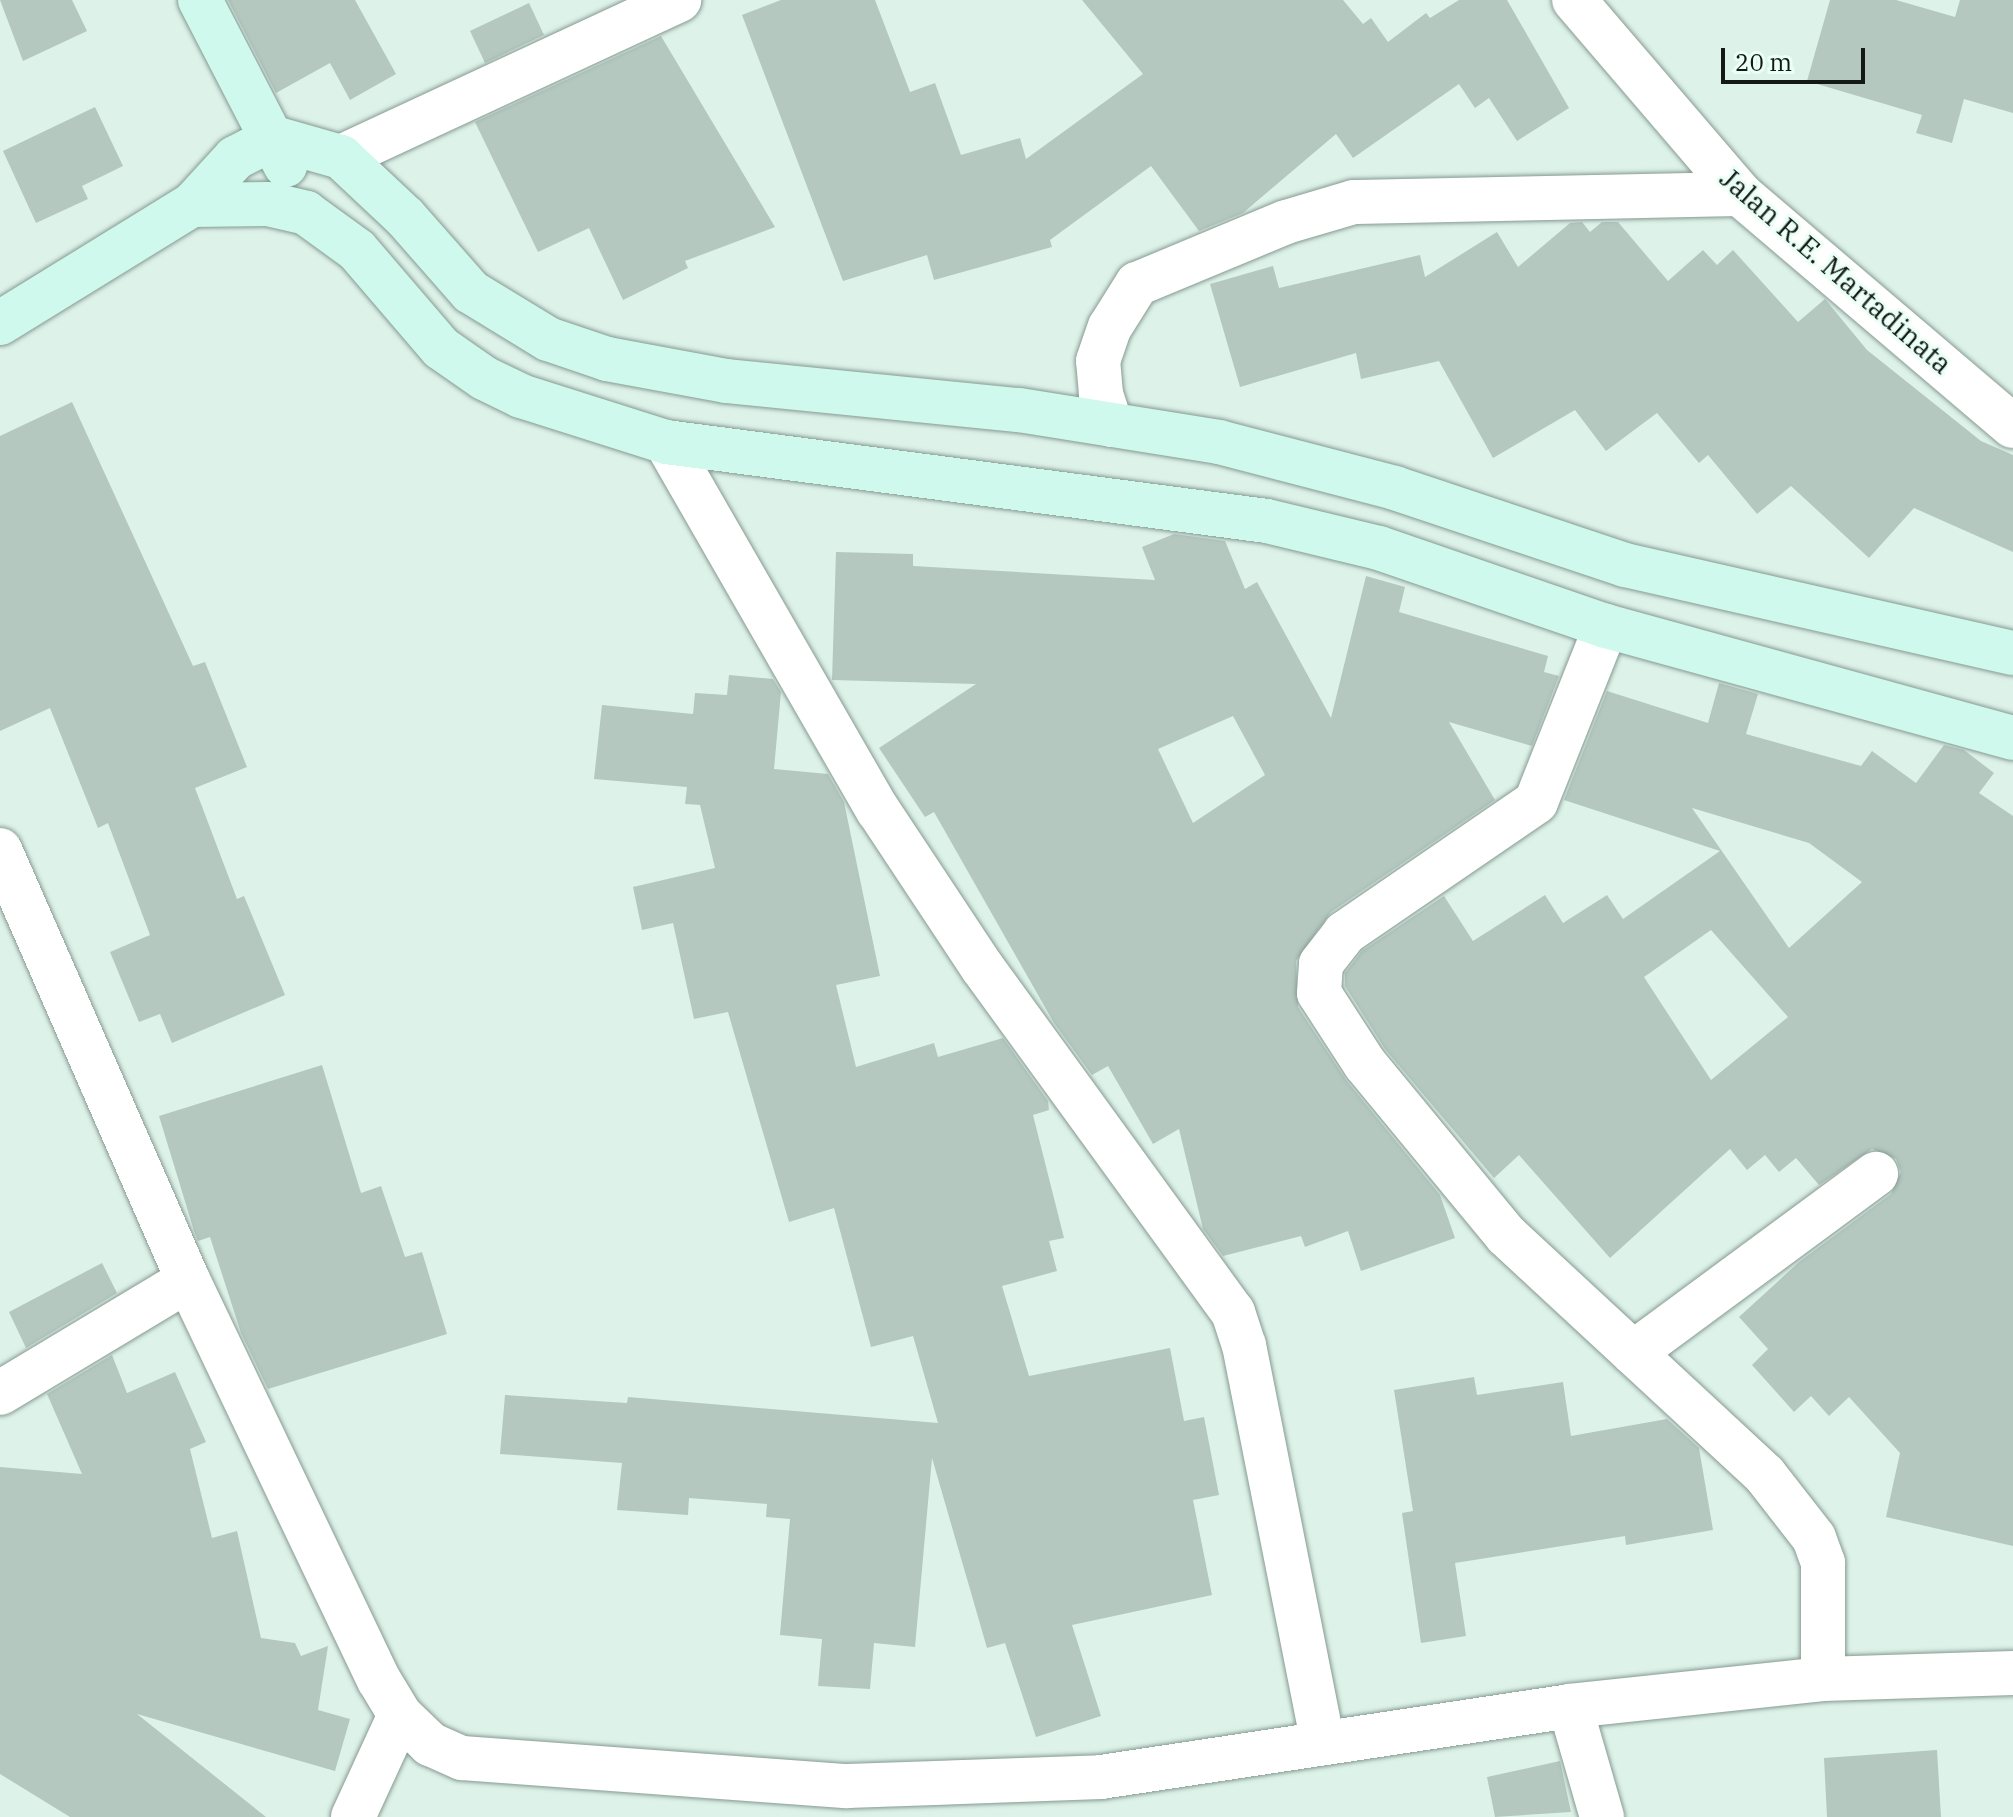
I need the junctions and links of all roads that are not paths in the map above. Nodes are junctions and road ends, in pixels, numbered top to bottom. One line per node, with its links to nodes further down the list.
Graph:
1 (200, 0): 4 (street)
2 (679, 0): 5 (street)
3 (1574, 0): 6 (street, Jalan R.E. Martadinata)
4 (274, 138): 5 (street); 7 (street); 8 (street)
5 (341, 157): 10 (street)
6 (1740, 194): 10 (street); 11 (street, Jalan R.E. Martadinata)
7 (192, 205): 8 (street); 9 (street)
8 (306, 213): 12 (street)
9 (0, 323)
10 (1111, 425): 13 (street)
11 (2013, 426)
12 (666, 442): 14 (street); 27 (street)
13 (1395, 488): 14 (street); 16 (street)
14 (1379, 548): 15 (street)
15 (1606, 626): 17 (street); 21 (street)
16 (2013, 653)
17 (2013, 738)
18 (0, 850): 20 (street)
19 (1876, 1174): 21 (street)
20 (188, 1280): 22 (street); 26 (street)
21 (1633, 1353): 24 (street)
22 (0, 1393)
23 (2013, 1673): 24 (street)
24 (1823, 1679): 25 (street)
25 (1570, 1706): 27 (street); 29 (street)
26 (400, 1715): 27 (street); 28 (street)
27 (1323, 1743)
28 (353, 1817)
29 (1602, 1817)

